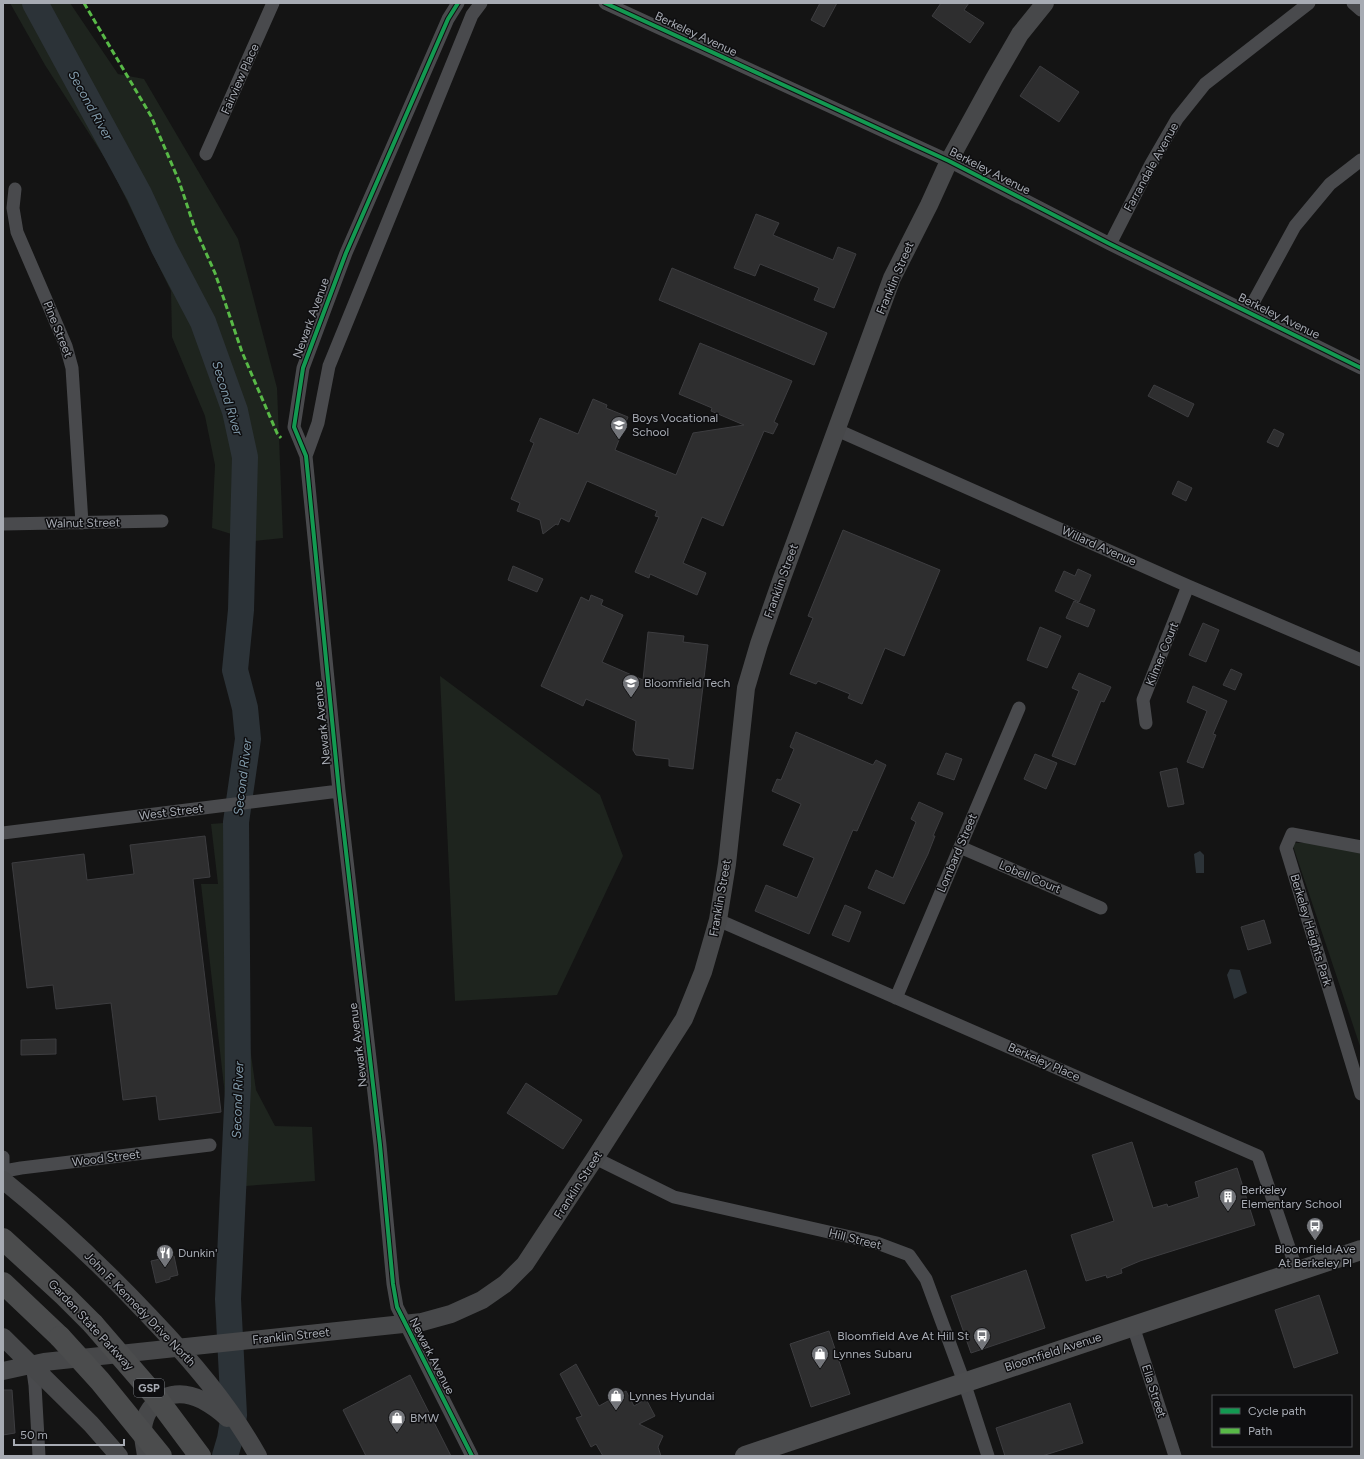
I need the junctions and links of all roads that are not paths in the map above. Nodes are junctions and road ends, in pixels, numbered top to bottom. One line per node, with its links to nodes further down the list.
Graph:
1 (273, 3): 9 (street, Fairview Place)
2 (458, 3): 17 (street, Newark Avenue)
3 (481, 3): 17 (street, Newark Avenue)
4 (605, 3): 11 (street, Berkeley Avenue)
5 (1045, 3): 11 (main road, Franklin Street)
6 (1308, 3): 13 (street, Farrandale Avenue)
7 (1353, 3): 8 (street)
8 (1361, 10)
9 (206, 154)
10 (1361, 160): 14 (street)
11 (949, 161): 13 (street, Berkeley Avenue); 16 (main road, Franklin Street)
12 (15, 189): 19 (street, Pine Street)
13 (1110, 244): 14 (street, Berkeley Avenue)
14 (1248, 312): 15 (street, Berkeley Avenue)
15 (1361, 368)
16 (837, 430): 21 (street, Willard Avenue); 30 (main road, Franklin Street)
17 (306, 456): 25 (street, Newark Avenue)
18 (162, 521): 19 (street, Walnut Street)
19 (82, 523): 20 (street, Walnut Street)
20 (3, 524)
21 (1188, 586): 22 (street, Willard Avenue); 24 (street, Kilmer Court)
22 (1361, 660)
23 (1019, 708): 27 (street, Lombard Street)
24 (1146, 723)
25 (339, 791): 26 (street, West Street); 43 (street, Newark Avenue)
26 (3, 832)
27 (960, 847): 29 (street, Lobell Court); 31 (street, Lombard Street)
28 (1361, 847): 32 (street, Berkeley Heights Park)
29 (1100, 908)
30 (718, 920): 31 (street, Berkeley Place); 35 (main road, Franklin Street)
31 (896, 998): 41 (street, Berkeley Place)
32 (1361, 1094)
33 (210, 1145): 37 (street, Wood Street)
34 (3, 1157): 36 (street)
35 (596, 1158): 43 (main road, Franklin Street); 49 (street, Hill Street)
36 (3, 1166)
37 (3, 1174)
38 (3, 1180): 46 (main road, John F. Kennedy Drive North)
39 (3, 1240): 56 (highway, Garden State Parkway / GSP, bridge)
40 (1361, 1250): 41 (main road, Bloomfield Avenue)
41 (1297, 1271): 44 (main road, Bloomfield Avenue)
42 (3, 1283): 55 (highway, GSP, bridge)
43 (405, 1324): 46 (main road, Franklin Street); 58 (street, Newark Avenue)
44 (1133, 1326): 49 (main road, Bloomfield Avenue); 61 (street, Ella Street)
45 (3, 1337): 47 (main road)
46 (180, 1348): 47 (main road, Franklin Street); 50 (main road, John F. Kennedy Drive North)
47 (32, 1364): 48 (main road, Franklin Street); 52 (street); 53 (main road)
48 (3, 1371)
49 (964, 1382): 51 (main road, Bloomfield Avenue); 60 (street, Hill Street)
50 (214, 1398): 54 (main road); 57 (main road, John F. Kennedy Drive North)
51 (771, 1452): 59 (main road, Bloomfield Avenue)
52 (39, 1456)
53 (119, 1456)
54 (146, 1456)
55 (161, 1456)
56 (200, 1456)
57 (258, 1456)
58 (472, 1456)
59 (745, 1456)
60 (988, 1456)
61 (1175, 1456)

